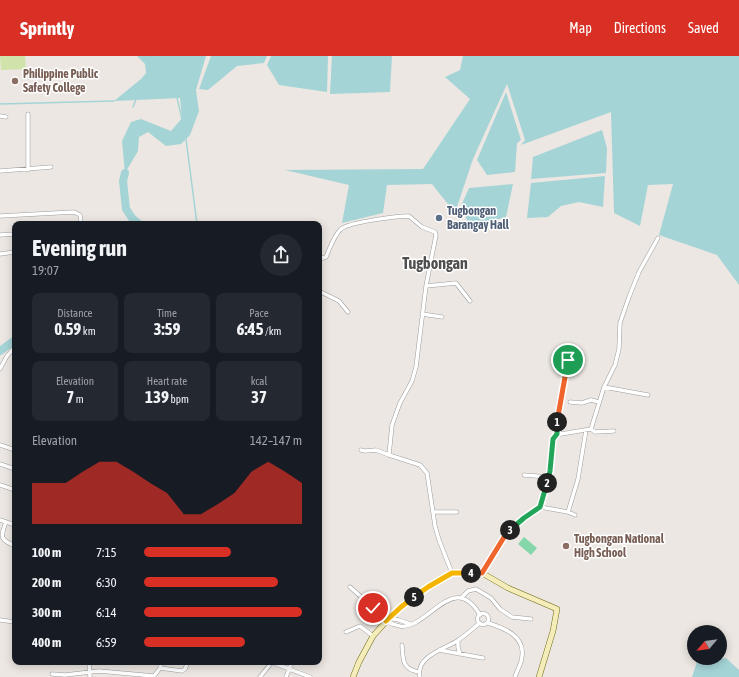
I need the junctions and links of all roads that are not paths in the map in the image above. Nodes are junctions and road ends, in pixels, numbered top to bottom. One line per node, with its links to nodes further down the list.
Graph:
1 (28, 114): 5 (street)
2 (0, 116): 3 (street)
3 (6, 117)
4 (51, 167): 5 (street)
5 (28, 170): 6 (street)
6 (0, 171)
7 (0, 216): 8 (street)
8 (81, 221)
9 (12, 234): 10 (street)
10 (0, 235)
11 (658, 238): 24 (street)
12 (12, 252): 13 (street)
13 (0, 254)
14 (322, 258): 15 (street)
15 (426, 286): 17 (street); 19 (street)
16 (322, 292): 18 (street)
17 (470, 301)
18 (348, 312)
19 (422, 314): 20 (street); 35 (street)
20 (442, 317)
21 (12, 351): 23 (street)
22 (568, 360): 31 (street)
23 (0, 369)
24 (604, 387): 25 (street); 27 (street)
25 (648, 395)
26 (570, 402): 27 (street)
27 (599, 402): 28 (street)
28 (592, 429): 29 (street); 30 (street)
29 (586, 430): 31 (street); 45 (street)
30 (614, 431)
31 (557, 434): 39 (street)
32 (0, 445): 33 (street)
33 (12, 449)
34 (360, 450): 35 (street)
35 (389, 455): 43 (street)
36 (0, 464): 37 (street)
37 (12, 468)
38 (524, 475): 39 (street)
39 (549, 477): 42 (street)
40 (0, 485): 41 (street)
41 (12, 489)
42 (540, 507): 45 (street); 53 (street)
43 (433, 512): 44 (street); 52 (street)
44 (457, 512)
45 (568, 512): 46 (street)
46 (575, 515)
47 (0, 520): 48 (street)
48 (6, 522): 49 (street); 50 (street)
49 (12, 524)
50 (0, 533): 51 (street)
51 (12, 545)
52 (452, 573): 53 (street); 57 (street)
53 (482, 573): 90 (street)
54 (350, 587): 61 (street)
55 (460, 598): 56 (street); 58 (street); 64 (street)
56 (480, 615): 62 (street); 63 (street)
57 (392, 618): 61 (street); 64 (street)
58 (530, 619)
59 (0, 620): 60 (street)
60 (12, 622)
61 (389, 623): 64 (street); 66 (street)
62 (480, 623): 63 (street); 67 (street)
63 (488, 623): 89 (street)
64 (410, 624)
65 (346, 632): 66 (street)
66 (373, 636): 87 (street)
67 (458, 640): 69 (street); 70 (street)
68 (402, 645): 81 (street)
69 (440, 650): 70 (street); 81 (street)
70 (460, 654): 71 (street)
71 (483, 658)
72 (89, 665): 80 (street)
73 (160, 665): 78 (street)
74 (187, 665): 78 (street)
75 (269, 665): 85 (street)
76 (279, 665): 79 (street)
77 (291, 665): 79 (street)
78 (160, 668): 80 (street)
79 (289, 669): 83 (street); 86 (street)
80 (90, 672): 82 (street); 84 (street)
81 (419, 672): 88 (street)
82 (52, 674)
83 (307, 676)
84 (90, 677)
85 (260, 677)
86 (286, 677)
87 (353, 677)
88 (420, 677)
89 (515, 677)
90 (539, 677)

